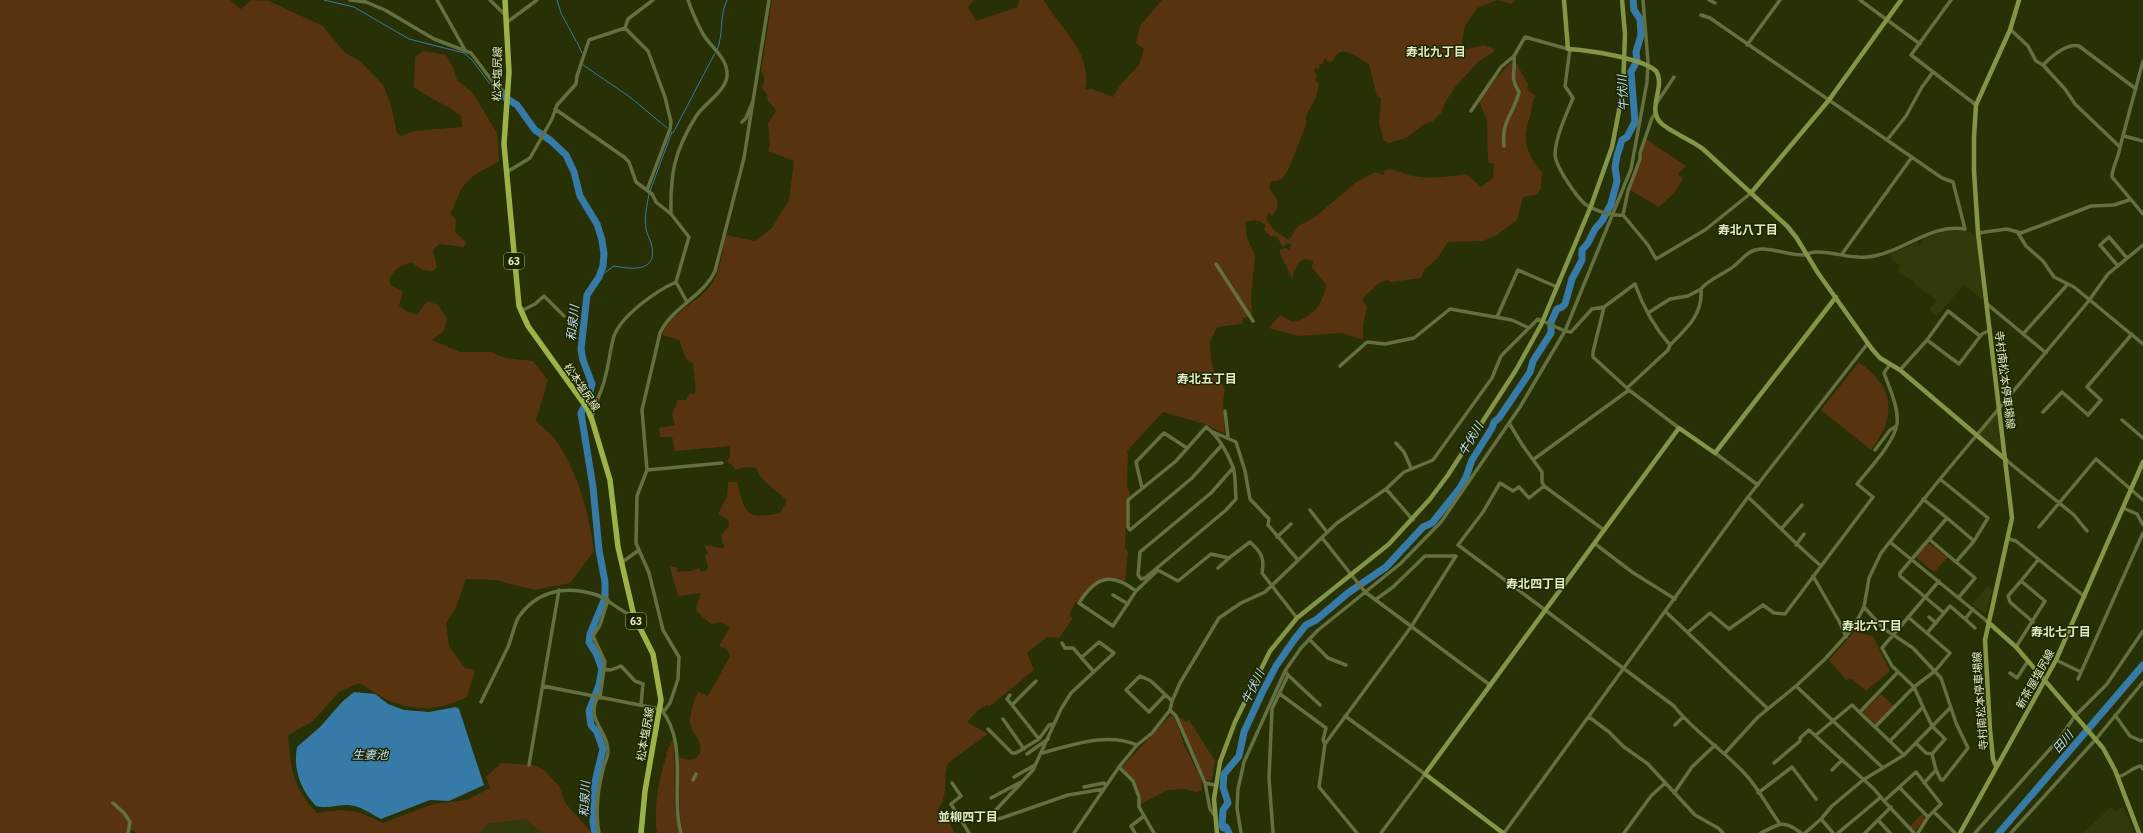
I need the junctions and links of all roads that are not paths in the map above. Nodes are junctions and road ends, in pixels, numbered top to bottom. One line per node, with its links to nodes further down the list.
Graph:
1 (350, 0): 28 (street)
2 (437, 0): 28 (street)
3 (490, 0): 19 (street)
4 (505, 0): 19 (main road, 松本塩尻線 / 63)
5 (537, 0): 22 (street)
6 (653, 0): 23 (street)
7 (688, 0): 57 (street)
8 (769, 0): 38 (street)
9 (1564, 0): 27 (street)
10 (1622, 0): 30 (street)
11 (1643, 0): 33 (street)
12 (1709, 0): 18 (street)
13 (1780, 0): 26 (street)
14 (1860, 0): 21 (street)
15 (1901, 0): 21 (street)
16 (1951, 0): 25 (street)
17 (2019, 0): 24 (street, 寺村南松本停車場線)
18 (1715, 3)
19 (506, 14): 22 (main road, 松本塩尻線 / 63)
20 (1701, 15): 26 (street)
21 (1886, 20): 25 (street); 39 (street)
22 (506, 23): 37 (main road, 松本塩尻線 / 63)
23 (625, 28): 42 (street); 53 (street)
24 (2010, 29): 32 (street); 41 (street, 寺村南松本停車場線)
25 (1920, 44): 34 (street)
26 (1747, 45): 39 (street)
27 (1569, 49): 29 (street); 30 (street); 56 (street)
28 (465, 50): 37 (street)
29 (1514, 56): 43 (street); 49 (street)
30 (1627, 60): 33 (street); 56 (street)
31 (2143, 64): 36 (street)
32 (2043, 65): 36 (street); 50 (street)
33 (1647, 66): 40 (street); 60 (street)
34 (1933, 72): 41 (street); 47 (street)
35 (1674, 77): 40 (street)
36 (2136, 89): 46 (street)
37 (507, 97): 52 (main road, 松本塩尻線 / 63)
38 (754, 100): 45 (street); 75 (street)
39 (1828, 100): 47 (street); 54 (street)
40 (1656, 104): 44 (street)
41 (1976, 105): 61 (street, 寺村南松本停車場線)
42 (555, 109): 52 (street); 53 (street)
43 (1471, 111)
44 (1655, 114): 54 (street); 58 (street)
45 (742, 122)
46 (2124, 136): 48 (street); 50 (street)
47 (1887, 140): 51 (street)
48 (2143, 141)
49 (1504, 146)
50 (2120, 147): 55 (street)
51 (1912, 158): 65 (street); 65 (street)
52 (507, 172): 78 (main road, 松本塩尻線 / 63)
53 (647, 190): 57 (street)
54 (1751, 192): 58 (street); 64 (street)
55 (2129, 200): 59 (street); 62 (street)
56 (1592, 207): 60 (street); 71 (street)
57 (671, 214): 69 (street)
58 (1623, 214): 60 (street)
59 (2143, 214)
60 (1612, 215): 85 (street)
61 (1978, 233): 62 (street); 76 (street, 寺村南松本停車場線)
62 (2018, 234): 70 (street)
63 (2143, 246): 66 (street)
64 (1807, 254): 65 (street); 72 (street); 73 (street)
65 (1842, 254)
66 (2127, 258): 68 (street); 68 (street)
67 (1216, 264): 82 (street)
68 (2118, 266): 74 (street)
69 (676, 282): 75 (street); 102 (street)
70 (2067, 285): 74 (street); 87 (street)
71 (1557, 287): 81 (street); 83 (street)
72 (1701, 289): 79 (street); 93 (street)
73 (1836, 297): 91 (street); 115 (street)
74 (2090, 300): 88 (street); 94 (street)
75 (687, 302): 123 (street)
76 (1986, 302): 86 (street, 寺村南松本停車場線); 87 (street)
77 (1604, 307): 79 (street); 85 (street); 98 (street)
78 (521, 311): 80 (street); 102 (main road, 松本塩尻線 / 63)
79 (1648, 313): 93 (street)
80 (561, 316)
81 (1497, 317): 84 (street); 96 (street)
82 (1253, 321)
83 (1545, 321): 84 (street); 85 (street); 138 (street)
84 (1529, 328): 121 (street)
85 (1564, 330): 104 (street)
86 (1990, 330): 89 (street); 99 (street, 寺村南松本停車場線)
87 (2023, 334): 94 (street)
88 (2132, 334): 92 (street); 101 (street)
89 (1980, 336): 90 (street); 90 (street)
90 (1927, 340): 97 (street)
91 (1868, 343): 95 (street); 125 (street)
92 (2143, 344)
93 (1670, 345): 98 (street)
94 (2046, 353): 99 (street)
95 (1890, 364): 97 (street); 105 (street)
96 (1340, 366)
97 (1900, 370): 108 (street)
98 (1628, 389): 106 (street); 116 (street)
99 (1999, 408): 108 (street); 117 (street, 寺村南松本停車場線)
100 (1225, 411): 109 (street)
101 (2043, 412)
102 (592, 420): 161 (main road, 松本塩尻線 / 63)
103 (2122, 420): 110 (street)
104 (1509, 423): 116 (street); 173 (street)
105 (1896, 427): 114 (street); 163 (street)
106 (1678, 428): 115 (street); 143 (street)
107 (1213, 432): 109 (street); 112 (street); 113 (street)
108 (1976, 434): 117 (street); 124 (street)
109 (1228, 437): 148 (street)
110 (2143, 438)
111 (1396, 443): 121 (street)
112 (1221, 446): 120 (street); 127 (street)
113 (1187, 448): 127 (street); 127 (street)
114 (1875, 450)
115 (1715, 453): 125 (street)
116 (1534, 460): 126 (street)
117 (2006, 460): 133 (street); 151 (street, 寺村南松本停車場線)
118 (2143, 462): 122 (street, 新茶屋塩尻線)
119 (722, 463): 123 (street)
120 (1233, 468): 165 (street); 165 (street)
121 (1411, 468): 129 (street)
122 (2142, 469): 128 (street, 新茶屋塩尻線)
123 (646, 470): 156 (street)
124 (1940, 478): 131 (street); 152 (street)
125 (1758, 484): 130 (street)
126 (1544, 486): 143 (street); 184 (street)
127 (1142, 488)
128 (2131, 488): 132 (street); 133 (street); 135 (street, 新茶屋塩尻線)
129 (1386, 489): 138 (street); 145 (street)
130 (1748, 497): 142 (street); 178 (street)
131 (1924, 498): 137 (street); 153 (street)
132 (2143, 500)
133 (2059, 503): 141 (street); 144 (street)
134 (1802, 505): 142 (street)
135 (2123, 508): 140 (street); 177 (street, 新茶屋塩尻線)
136 (1310, 510): 145 (street)
137 (1947, 518): 150 (street); 152 (street)
138 (1413, 520): 166 (street)
139 (1291, 524): 148 (street)
140 (2143, 525)
141 (2039, 527)
142 (1782, 528): 155 (street)
143 (1604, 530): 154 (street)
144 (2087, 531)
145 (1327, 532): 149 (street)
146 (2143, 533): 215 (street)
147 (1804, 534): 155 (street)
148 (1277, 537): 159 (street)
149 (1323, 539): 159 (street); 166 (street)
150 (1929, 539): 158 (street); 162 (street)
151 (2009, 539): 160 (street); 192 (street, 寺村南松本停車場線)
152 (1974, 541): 162 (street)
153 (1890, 542): 158 (street); 182 (street)
154 (1594, 543): 178 (street); 184 (street)
155 (1796, 545): 163 (street)
156 (639, 550): 161 (street); 238 (street)
157 (1229, 558): 164 (street); 165 (street); 170 (street)
158 (1912, 559): 168 (street); 175 (street)
159 (1298, 560): 170 (street)
160 (2038, 560): 169 (street); 177 (street)
161 (621, 562): 187 (main road, 松本塩尻線 / 63)
162 (1956, 562): 176 (street)
163 (1820, 565): 167 (street)
164 (1218, 568)
165 (1157, 569): 172 (street)
166 (1352, 576): 173 (street); 190 (street)
167 (1813, 576): 198 (street); 201 (street)
168 (1939, 580): 175 (street); 176 (street)
169 (2021, 581): 193 (street); 193 (street)
170 (1274, 586): 190 (street); 230 (street)
171 (559, 590): 179 (street); 223 (street); 231 (street)
172 (1136, 591): 181 (street); 181 (street)
173 (1365, 592): 180 (street); 202 (street)
174 (1113, 595): 181 (street)
175 (1925, 597): 186 (street); 188 (street)
176 (1959, 597): 183 (street)
177 (2085, 597): 206 (street, 新茶屋塩尻線)
178 (1675, 599): 185 (street)
179 (607, 600): 187 (street); 209 (street)
180 (1375, 600): 195 (street); 195 (street)
181 (1128, 604)
182 (1864, 607): 200 (street); 201 (street)
183 (1973, 609): 191 (street); 192 (street)
184 (1545, 611): 210 (street); 222 (street)
185 (1666, 612): 198 (street); 210 (street)
186 (1944, 613): 191 (street); 194 (street)
187 (634, 616): 238 (main road, 松本塩尻線 / 63)
188 (1908, 617): 199 (street); 200 (street)
189 (1929, 617): 194 (street)
190 (1297, 618): 290 (street)
191 (1965, 619): 196 (street)
192 (1988, 622): 204 (street); 273 (street, 寺村南松本停車場線)
193 (2033, 622): 204 (street)
194 (1936, 623): 199 (street)
195 (1411, 626): 222 (street); 242 (street)
196 (1975, 628)
197 (2143, 631): 245 (street)
198 (1688, 632): 236 (street)
199 (1927, 633): 212 (street)
200 (1893, 635): 212 (street); 214 (street)
201 (1846, 637): 224 (street)
202 (1309, 639): 208 (street); 211 (street)
203 (1062, 643): 205 (street)
204 (2016, 647): 207 (street)
205 (1082, 657): 213 (street); 213 (street)
206 (2056, 660): 215 (street); 220 (street, 新茶屋塩尻線)
207 (2028, 661): 216 (street); 220 (street)
208 (1346, 665)
209 (604, 669): 229 (street); 232 (street)
210 (1624, 670): 243 (street); 244 (street)
211 (1285, 671): 217 (street); 318 (street)
212 (1936, 671): 225 (street); 237 (street)
213 (1094, 672): 248 (street)
214 (1898, 672): 225 (street); 240 (street)
215 (2081, 672): 218 (street)
216 (2010, 673)
217 (1288, 676): 227 (street); 234 (street)
218 (2078, 679)
219 (1036, 681): 233 (street)
220 (2044, 681): 245 (street); 273 (street, 新茶屋塩尻線)
221 (2143, 682): 241 (street)
222 (1490, 685): 280 (street)
223 (543, 686): 229 (street); 271 (street)
224 (1796, 686): 236 (street); 247 (street)
225 (1914, 687): 235 (street); 251 (street)
226 (1164, 694): 226 (street); 230 (street)
227 (1280, 694): 260 (street); 319 (street)
228 (1010, 696): 233 (street)
229 (599, 697): 232 (street); 310 (street)
230 (1172, 701): 239 (street)
231 (481, 702)
232 (641, 705): 238 (street)
233 (1012, 705): 256 (street)
234 (1320, 705)
235 (1923, 707): 250 (street); 258 (street)
236 (1767, 708): 265 (street)
237 (1950, 708): 250 (street); 278 (street)
238 (661, 709): 311 (main road, 松本塩尻線 / 63); 312 (street)
239 (1170, 710): 261 (street); 289 (street)
240 (1860, 712): 247 (street); 251 (street)
241 (2115, 715): 255 (street); 257 (street)
242 (1345, 716): 260 (street); 280 (street)
243 (1589, 717): 288 (street); 322 (street)
244 (1683, 717): 249 (street); 262 (street)
245 (2076, 717): 255 (street); 336 (street)
246 (1003, 719): 263 (street)
247 (1833, 720): 253 (street); 275 (street)
248 (1054, 724): 254 (street); 256 (street)
249 (1675, 725)
250 (1932, 726): 259 (street); 267 (street)
251 (1875, 727): 258 (street)
252 (988, 729): 263 (street)
253 (1816, 735): 269 (street); 270 (street)
254 (1048, 738): 264 (street); 266 (street)
255 (2095, 738): 282 (street); 337 (street)
256 (1039, 739): 263 (street)
257 (2143, 740)
258 (1890, 741): 268 (street)
259 (1916, 743): 267 (street); 268 (street)
260 (1325, 744): 320 (street)
261 (1138, 745): 264 (street); 274 (street)
262 (1715, 746): 265 (street); 294 (street)
263 (1024, 749)
264 (1042, 753): 272 (street)
265 (1725, 753): 295 (street)
266 (1027, 754)
267 (1932, 754): 278 (street)
268 (1904, 755): 275 (street)
269 (1842, 760): 277 (street); 284 (street)
270 (1774, 763)
271 (529, 765)
272 (1035, 765): 281 (street); 285 (street)
273 (1996, 766): 335 (street, 新茶屋塩尻線)
274 (1119, 767): 293 (street); 303 (street)
275 (1883, 768): 284 (street)
276 (2143, 769): 282 (street)
277 (1832, 770)
278 (1936, 770): 286 (street)
279 (696, 774): 283 (street)
280 (1425, 774): 321 (street); 322 (street)
281 (1014, 777)
282 (2118, 777): 338 (street)
283 (693, 780)
284 (1863, 780): 296 (street); 306 (street)
285 (1023, 781): 293 (street); 297 (street)
286 (1924, 782): 292 (street); 302 (street)
287 (952, 783): 313 (street)
288 (1665, 783): 294 (street); 323 (street)
289 (1205, 784): 290 (street); 304 (street)
290 (1215, 785): 304 (street)
291 (1084, 787): 293 (street)
292 (1899, 787): 299 (street); 305 (street)
293 (1105, 788): 314 (street)
294 (1674, 793): 324 (street)
295 (1758, 793): 298 (street); 308 (street)
296 (1881, 797): 299 (street); 329 (street)
297 (990, 798)
298 (1816, 799)
299 (1884, 801): 301 (street)
300 (113, 803): 309 (street)
301 (1891, 807): 307 (street); 332 (street)
302 (1934, 812): 305 (street); 334 (street)
303 (1144, 816): 315 (street); 316 (street)
304 (1215, 817): 317 (street)
305 (1928, 817): 333 (street)
306 (1821, 819): 327 (street); 328 (street)
307 (1878, 820): 330 (street); 331 (street)
308 (1780, 824): 325 (street); 326 (street)
309 (128, 833)
310 (599, 833)
311 (641, 833)
312 (681, 833)
313 (969, 833)
314 (1074, 833)
315 (1135, 833)
316 (1154, 833)
317 (1217, 833)
318 (1241, 833)
319 (1274, 833)
320 (1357, 833)
321 (1381, 833)
322 (1504, 833)
323 (1624, 833)
324 (1723, 833)
325 (1761, 833)
326 (1801, 833)
327 (1805, 833)
328 (1833, 833)
329 (1838, 833)
330 (1864, 833)
331 (1890, 833)
332 (1914, 833)
333 (1918, 833)
334 (1955, 833)
335 (1960, 833)
336 (1975, 833)
337 (2011, 833)
338 (2139, 833)

